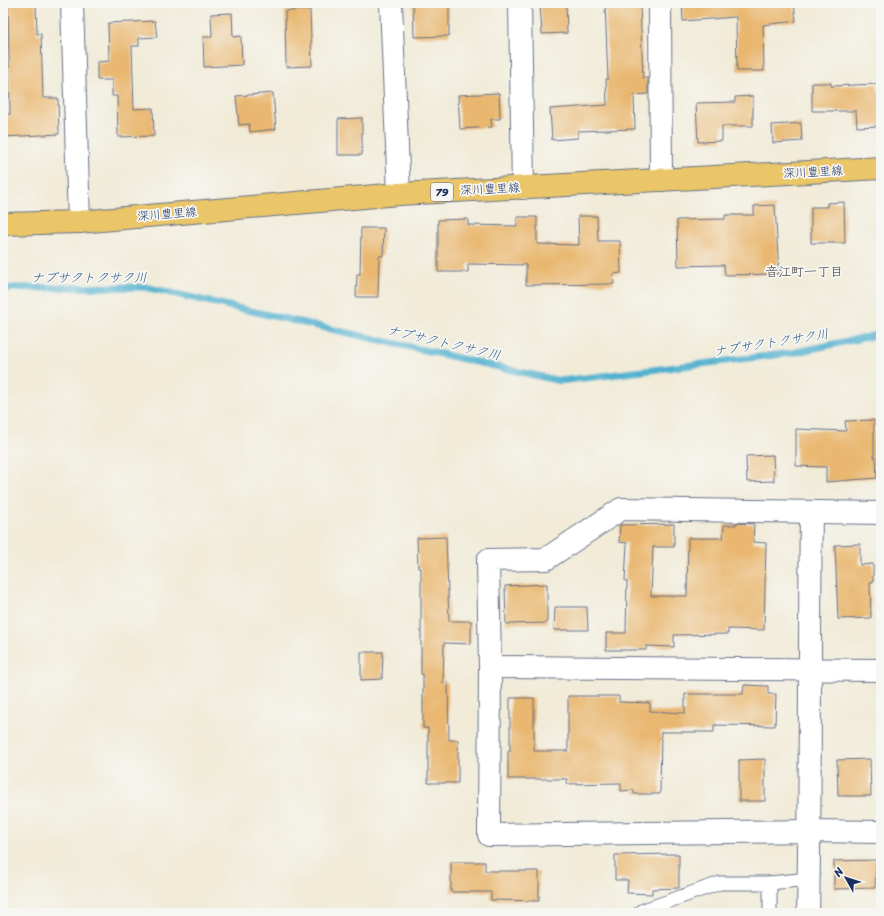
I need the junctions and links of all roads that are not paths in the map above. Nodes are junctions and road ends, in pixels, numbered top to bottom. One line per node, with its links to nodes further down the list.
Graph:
1 (72, 3): 9 (street)
2 (391, 3): 8 (street)
3 (520, 3): 7 (street)
4 (660, 3): 6 (street)
5 (881, 168): 6 (main road, 深川豊里線 / 79)
6 (661, 180): 7 (main road, 深川豊里線 / 79)
7 (523, 188): 8 (main road, 深川豊里線 / 79)
8 (399, 194): 9 (main road, 深川豊里線 / 79)
9 (79, 222): 10 (main road, 深川豊里線 / 79)
10 (3, 224)
11 (811, 513): 12 (street); 13 (street); 14 (street)
12 (881, 513)
13 (490, 667): 14 (street); 16 (street)
14 (809, 670): 15 (street); 16 (street)
15 (881, 670)
16 (810, 831): 17 (street); 18 (street)
17 (881, 832)
18 (809, 879): 19 (lane); 22 (street)
19 (770, 883): 20 (lane); 21 (lane)
20 (642, 913)
21 (770, 913)
22 (808, 913)

